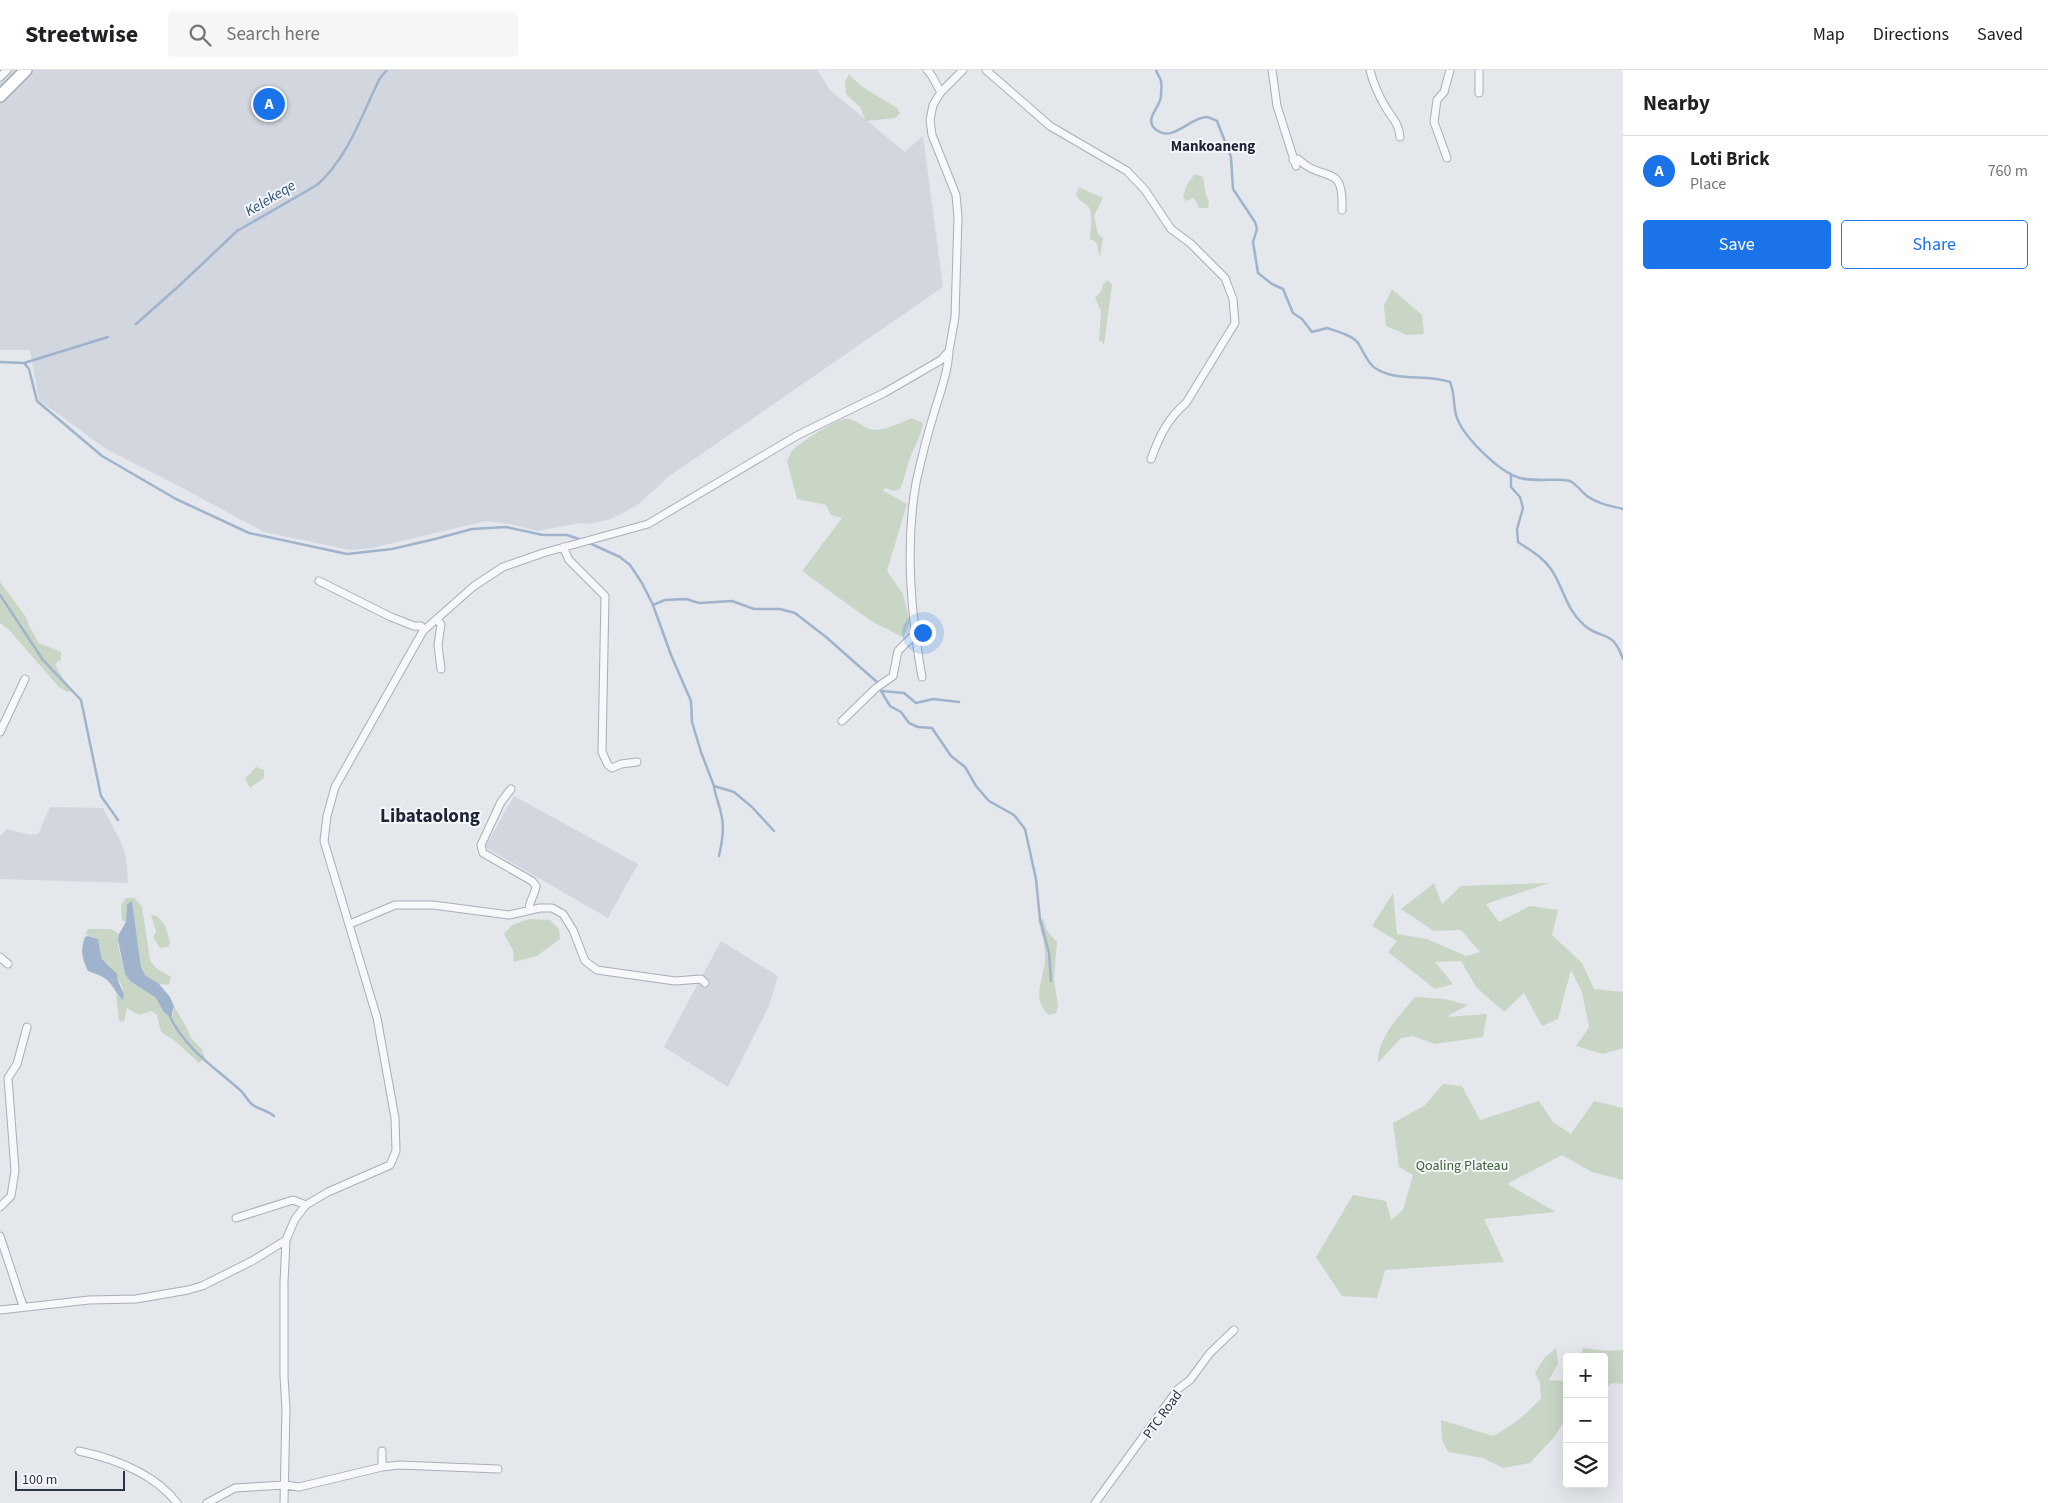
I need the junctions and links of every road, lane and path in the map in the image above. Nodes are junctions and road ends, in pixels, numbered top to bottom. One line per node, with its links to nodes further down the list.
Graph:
1 (7, 70): 10 (street)
2 (26, 70): 13 (main road)
3 (927, 70): 11 (street)
4 (963, 70): 11 (street)
5 (986, 70): 18 (street)
6 (1272, 70): 16 (street)
7 (1370, 70): 14 (street)
8 (1450, 70): 15 (street)
9 (1479, 70): 12 (street)
10 (0, 76)
11 (941, 92): 17 (street)
12 (1479, 93)
13 (0, 96)
14 (1400, 137)
15 (1447, 158)
16 (1342, 210)
17 (949, 351): 19 (street); 23 (street)
18 (1151, 459)
19 (562, 547): 21 (street); 29 (street)
20 (319, 581): 22 (street)
21 (437, 620): 22 (street); 24 (street)
22 (422, 631): 32 (street)
23 (914, 635): 25 (street); 27 (street)
24 (441, 669)
25 (922, 677)
26 (25, 679): 28 (street)
27 (842, 721)
28 (0, 732)
29 (637, 762)
30 (511, 789): 31 (street)
31 (529, 910): 32 (street); 35 (street)
32 (350, 924): 37 (street)
33 (0, 957): 34 (street)
34 (8, 964)
35 (705, 983)
36 (28, 1027): 38 (street)
37 (306, 1206): 39 (street); 41 (street)
38 (0, 1207)
39 (236, 1218)
40 (0, 1236): 42 (street)
41 (286, 1240): 42 (street); 49 (street)
42 (23, 1306): 43 (street)
43 (0, 1310)
44 (1234, 1330): 53 (street, PTC Road)
45 (79, 1451): 50 (street)
46 (382, 1451): 47 (street)
47 (382, 1467): 48 (street); 49 (street)
48 (498, 1469)
49 (285, 1485): 51 (street); 52 (street)
50 (177, 1503)
51 (207, 1503)
52 (284, 1503)
53 (1095, 1503)

